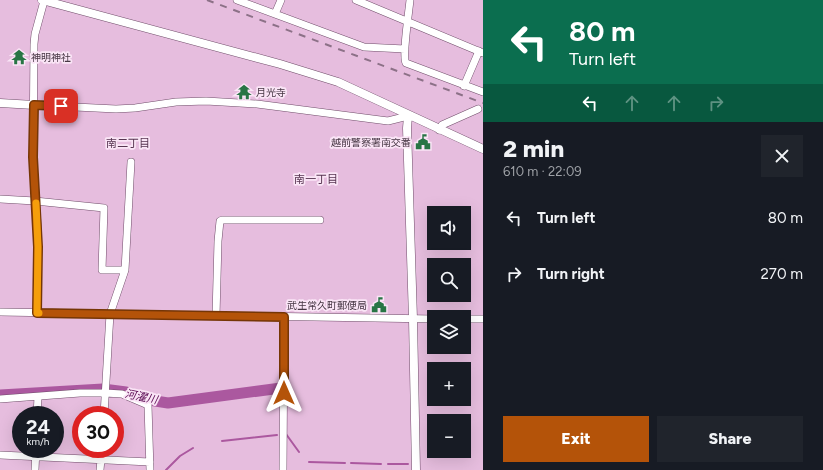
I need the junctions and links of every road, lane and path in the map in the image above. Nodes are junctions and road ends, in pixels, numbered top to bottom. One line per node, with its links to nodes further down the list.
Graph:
1 (43, 0): 13 (street); 15 (street)
2 (237, 0): 6 (street)
3 (281, 0): 6 (street)
4 (356, 0): 7 (street)
5 (410, 0): 7 (street)
6 (275, 14): 8 (street)
7 (408, 22): 8 (street); 9 (street)
8 (405, 49): 10 (street)
9 (481, 52): 10 (street)
10 (464, 86): 11 (street)
11 (483, 92)
12 (0, 103): 13 (street)
13 (34, 105): 15 (street); 20 (street)
14 (478, 109): 16 (street)
15 (408, 116): 16 (street); 28 (street)
16 (440, 130): 17 (street)
17 (483, 149)
18 (131, 162): 22 (street)
19 (0, 199): 20 (street)
20 (36, 200): 22 (street); 24 (street)
21 (320, 220): 26 (street)
22 (125, 270): 25 (street)
23 (0, 312): 24 (street)
24 (37, 313): 25 (street)
25 (110, 314): 26 (street); 32 (street)
26 (216, 316): 27 (street)
27 (284, 317): 28 (street); 46 (street)
28 (413, 319): 29 (street); 47 (street)
29 (427, 319)
30 (471, 319): 31 (street)
31 (483, 319)
32 (105, 393): 33 (street); 36 (street); 42 (street)
33 (38, 397): 34 (street); 35 (street)
34 (0, 399)
35 (38, 406)
36 (104, 406)
37 (12, 454): 38 (street)
38 (0, 455)
39 (64, 456): 41 (street)
40 (36, 458): 43 (street)
41 (101, 459): 42 (street); 44 (street)
42 (150, 462): 45 (street)
43 (35, 470)
44 (100, 470)
45 (150, 470)
46 (283, 470)
47 (416, 470)

